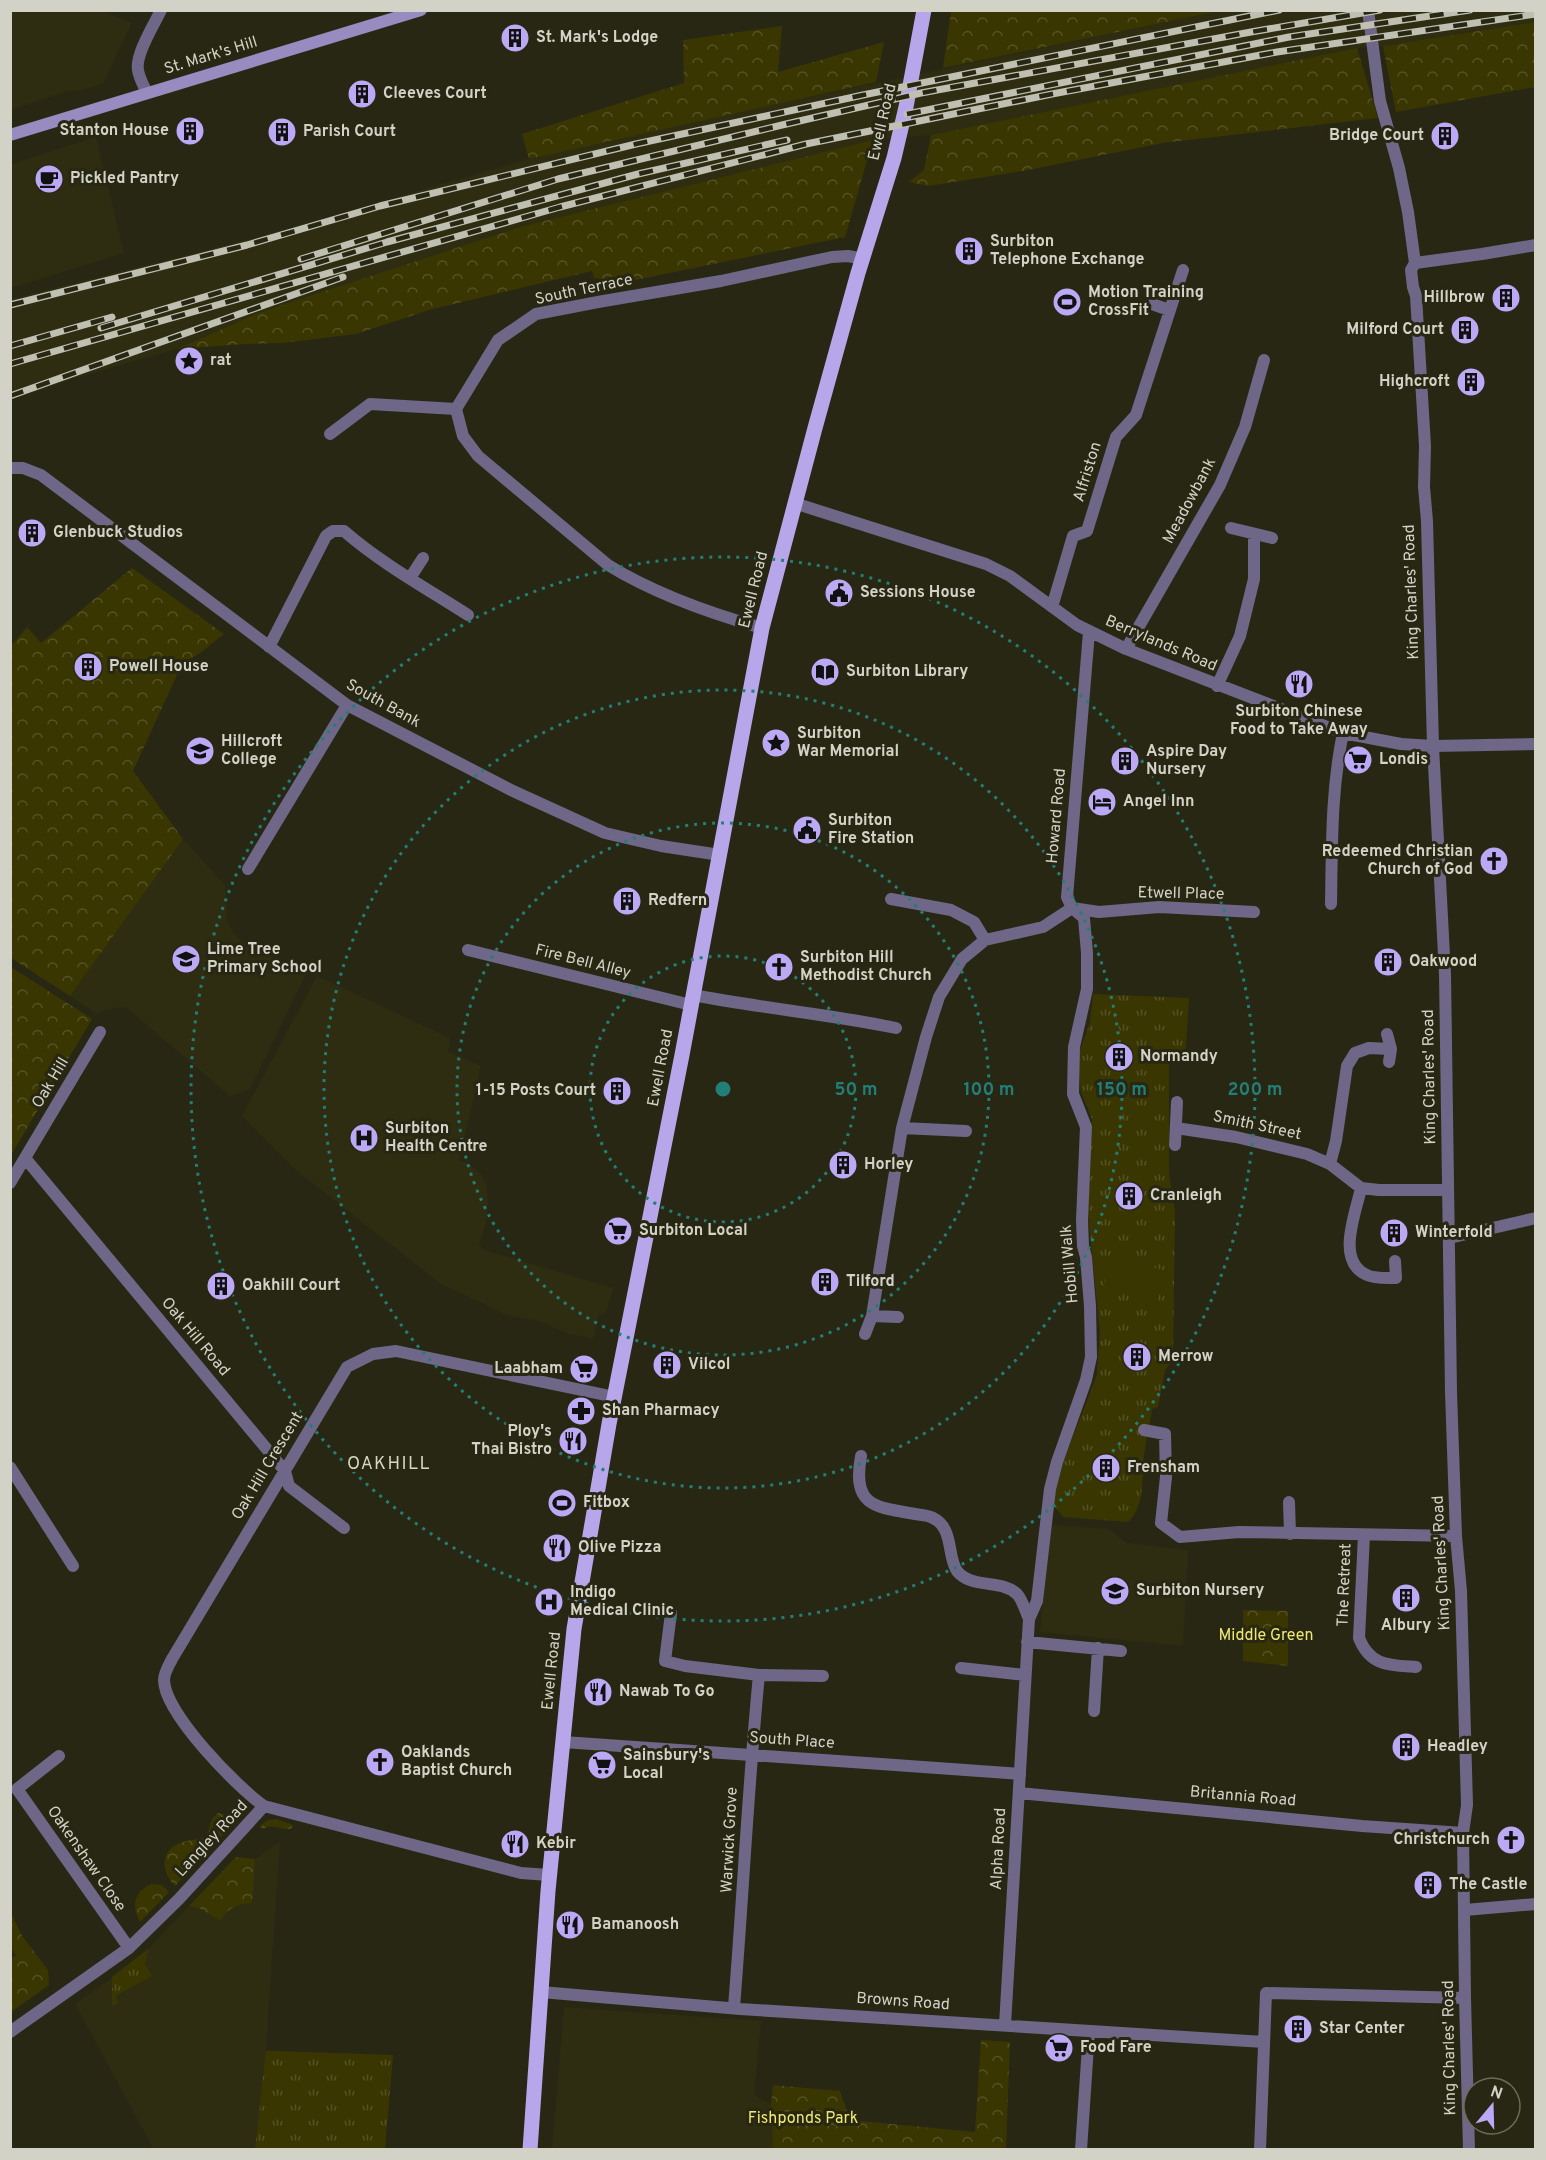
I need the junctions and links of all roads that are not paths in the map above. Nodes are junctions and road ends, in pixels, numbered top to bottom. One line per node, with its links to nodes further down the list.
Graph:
1 (160, 10): 5 (street)
2 (421, 10): 5 (main road, St. Mark's Hill)
3 (924, 10): 8 (main road, Ewell Road)
4 (1368, 10): 9 (street, King Charles' Road)
5 (147, 93): 6 (main road, St. Mark's Hill)
6 (10, 135)
7 (1536, 245): 9 (street)
8 (863, 259): 14 (street, South Terrace); 17 (main road, Ewell Road)
9 (1415, 262): 33 (street, King Charles' Road)
10 (1183, 270): 12 (street, Alfriston)
11 (1152, 304): 12 (street)
12 (1169, 310): 23 (street, Alfriston)
13 (1264, 360): 28 (street, Meadowbank)
14 (456, 409): 15 (street); 25 (street)
15 (330, 434)
16 (10, 468): 27 (street, South Bank)
17 (794, 503): 23 (street, Berrylands Road); 25 (main road, Ewell Road)
18 (1231, 528): 19 (street)
19 (1254, 534): 20 (street); 29 (street)
20 (1272, 538)
21 (423, 558): 22 (street)
22 (410, 578): 24 (street); 27 (street)
23 (1052, 607): 26 (street, Berrylands Road)
24 (468, 615)
25 (762, 628): 34 (main road, Ewell Road)
26 (1089, 632): 28 (street, Berrylands Road); 38 (street, Howard Road)
27 (269, 647): 30 (street, South Bank)
28 (1126, 649): 29 (street, Berrylands Road)
29 (1217, 686): 31 (street, Berrylands Road)
30 (346, 705): 34 (street, South Bank); 35 (street)
31 (1343, 733): 33 (street, Berrylands Road); 37 (street)
32 (1536, 744): 33 (street, Berrylands Road)
33 (1432, 746): 57 (street, King Charles' Road)
34 (720, 855): 42 (main road, Ewell Road)
35 (248, 869)
36 (891, 899): 40 (street)
37 (1331, 904)
38 (1072, 908): 39 (street, Etwell Place); 40 (street); 76 (street, Hobill Walk)
39 (1254, 912)
40 (986, 940): 49 (street)
41 (468, 950): 42 (street, Fire Bell Alley)
42 (692, 1000): 43 (street, Fire Bell Alley); 64 (main road, Ewell Road)
43 (896, 1028)
44 (100, 1032): 53 (street, Oak Hill)
45 (1387, 1034): 46 (street)
46 (1391, 1049): 47 (street); 54 (street)
47 (1389, 1062)
48 (1177, 1102): 50 (street)
49 (902, 1128): 51 (street); 61 (street)
50 (1176, 1128): 52 (street); 54 (street, Smith Street)
51 (966, 1131)
52 (1174, 1145)
53 (25, 1158): 55 (street, Oak Hill); 68 (street, Oak Hill Road)
54 (1330, 1164): 56 (street, Smith Street)
55 (10, 1183)
56 (1361, 1188): 57 (street); 60 (street)
57 (1448, 1190): 59 (street, King Charles' Road)
58 (1536, 1218): 59 (street)
59 (1449, 1238): 73 (street, King Charles' Road)
60 (1395, 1261)
61 (872, 1316): 62 (street); 63 (street)
62 (898, 1317)
63 (865, 1334)
64 (615, 1397): 68 (street, Oak Hill Crescent); 86 (main road, Ewell Road)
65 (1144, 1430): 71 (street, The Retreat)
66 (861, 1456): 76 (street)
67 (10, 1467): 74 (street)
68 (285, 1471): 70 (street, Oak Hill Road); 92 (street, Oak Hill Crescent)
69 (1289, 1502): 71 (street)
70 (344, 1528)
71 (1290, 1534): 72 (street, The Retreat)
72 (1364, 1535): 73 (street, The Retreat); 80 (street, The Retreat)
73 (1456, 1536): 93 (street, King Charles' Road)
74 (73, 1566)
75 (671, 1613): 82 (street)
76 (1029, 1619): 77 (street, Alpha Road)
77 (1027, 1642): 78 (street); 83 (street, Alpha Road)
78 (1098, 1648): 79 (street); 85 (street)
79 (1121, 1651)
80 (1416, 1667)
81 (961, 1668): 83 (street)
82 (759, 1675): 84 (street); 87 (street, Warwick Grove)
83 (1024, 1675): 89 (street, Alpha Road)
84 (823, 1676)
85 (1094, 1711)
86 (563, 1742): 87 (street, South Place); 94 (main road, Ewell Road)
87 (751, 1755): 89 (street, South Place); 100 (street, Warwick Grove)
88 (59, 1756): 90 (street, Oakenshaw Close)
89 (1020, 1774): 91 (street, Alpha Road)
90 (14, 1791): 97 (street, Oakenshaw Close)
91 (1019, 1793): 93 (street, Britannia Road); 101 (street, Alpha Road)
92 (264, 1806): 94 (street, Langley Road); 97 (street, Langley Road)
93 (1463, 1833): 96 (street, King Charles' Road)
94 (549, 1875): 98 (main road, Ewell Road)
95 (1536, 1904): 96 (street)
96 (1465, 1910): 99 (street, King Charles' Road)
97 (129, 1948): 103 (street, Langley Road)
98 (541, 1992): 100 (street, Browns Road); 105 (main road, Ewell Road)
99 (1465, 1998): 104 (street); 108 (street, King Charles' Road)
100 (734, 2007): 101 (street, Browns Road)
101 (1005, 2025): 102 (street, Browns Road)
102 (1089, 2031): 104 (street, Browns Road); 106 (street)
103 (10, 2032)
104 (1264, 2042): 107 (street)
105 (530, 2150)
106 (1081, 2150)
107 (1260, 2150)
108 (1469, 2150)

